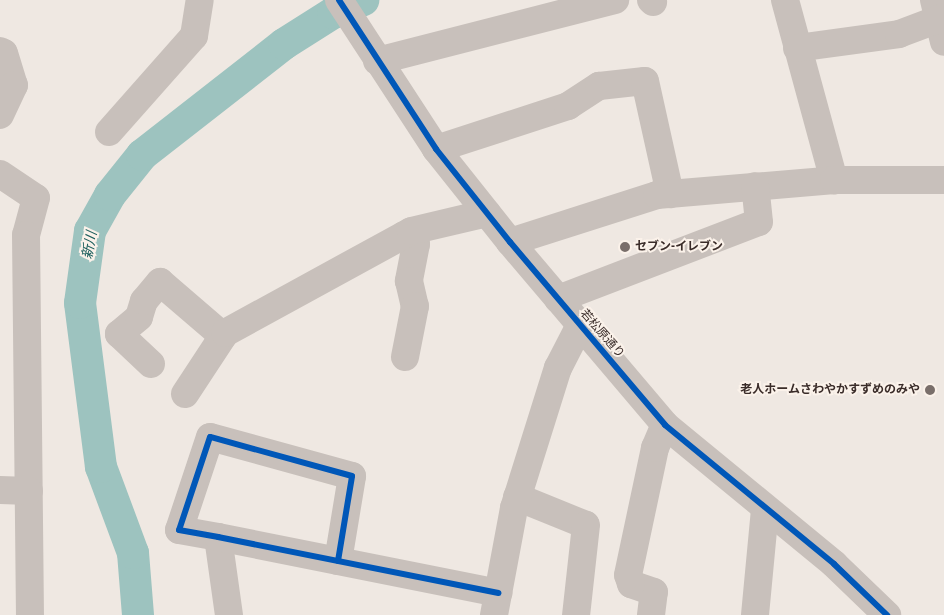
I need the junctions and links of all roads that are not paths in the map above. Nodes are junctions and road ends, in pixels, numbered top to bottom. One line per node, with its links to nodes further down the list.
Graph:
1 (200, 0): 10 (street)
2 (615, 0): 8 (street)
3 (784, 0): 6 (street)
4 (344, 7): 8 (street, 若松原通り)
5 (940, 20): 6 (street)
6 (797, 48): 13 (street)
7 (0, 51): 9 (street)
8 (377, 61): 11 (street, 若松原通り)
9 (0, 115)
10 (109, 132)
11 (436, 149): 16 (street); 17 (street, 若松原通り)
12 (0, 174): 28 (street)
13 (834, 180): 14 (street); 15 (street)
14 (944, 180)
15 (755, 186): 16 (street); 20 (street)
16 (670, 194): 19 (street)
17 (487, 213): 18 (street); 19 (street, 若松原通り)
18 (404, 235): 22 (street); 23 (street)
19 (510, 242): 20 (street, 若松原通り)
20 (558, 299): 21 (street, 若松原通り)
21 (580, 325): 26 (street, 若松原通り); 29 (street)
22 (223, 336): 24 (street); 25 (street)
23 (405, 358)
24 (151, 364)
25 (185, 394)
26 (665, 425): 30 (street, 若松原通り); 37 (street)
27 (0, 490): 28 (street)
28 (29, 491): 34 (street)
29 (517, 497): 33 (street); 36 (street)
30 (765, 509): 38 (street); 39 (street, 若松原通り)
31 (218, 537): 32 (street); 32 (street); 35 (street)
32 (338, 561): 33 (street)
33 (496, 604)
34 (30, 615)
35 (229, 615)
36 (576, 615)
37 (651, 615)
38 (755, 615)
39 (887, 615)

